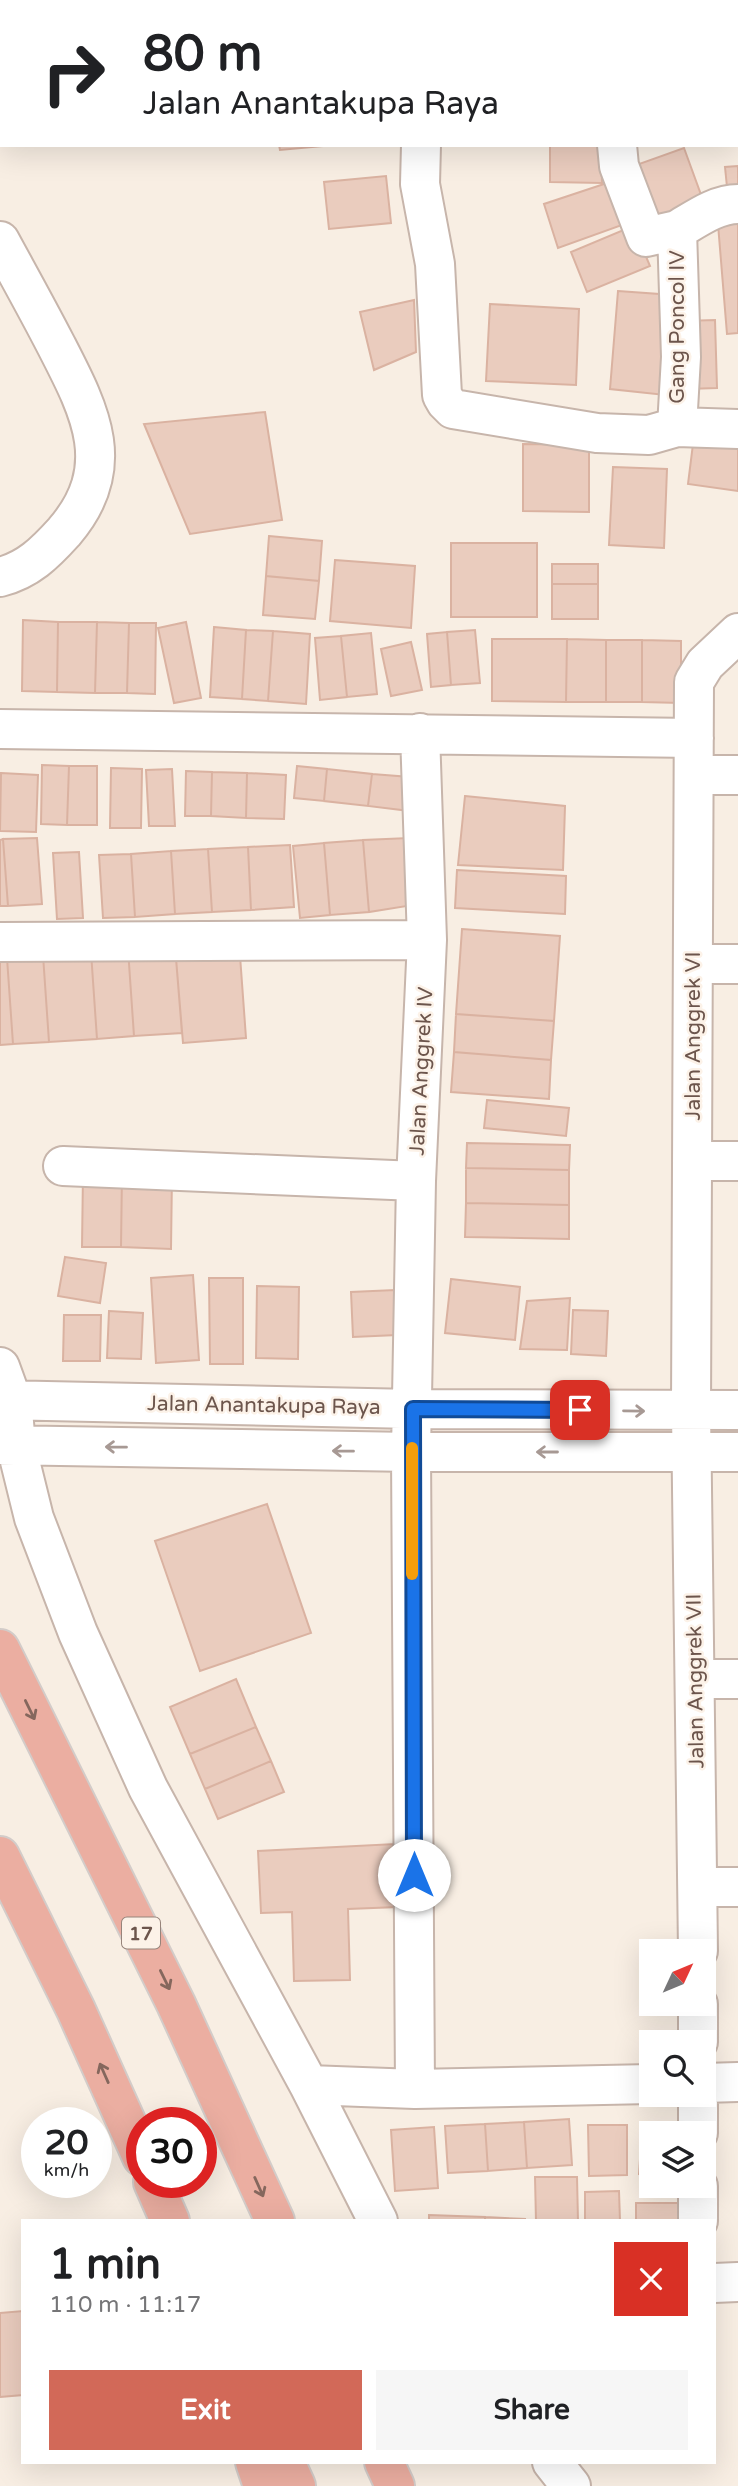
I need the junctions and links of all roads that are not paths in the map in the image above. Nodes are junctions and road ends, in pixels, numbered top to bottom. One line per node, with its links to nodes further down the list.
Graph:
1 (421, 147): 6 (street)
2 (617, 147): 4 (street, Gang Poncol IV)
3 (738, 204): 4 (street)
4 (677, 230): 6 (street, Gang Poncol IV)
5 (0, 242): 8 (street)
6 (677, 427): 7 (street)
7 (738, 429)
8 (0, 577)
9 (738, 633): 12 (street, Jalan Anggrek VI)
10 (0, 729): 11 (street)
11 (421, 733): 12 (street); 14 (street, Jalan Anggrek IV)
12 (694, 757): 13 (street); 16 (street, Jalan Anggrek VI)
13 (738, 775)
14 (427, 940): 15 (street); 21 (street, Jalan Anggrek IV)
15 (0, 942)
16 (693, 964): 17 (street); 18 (street, Jalan Anggrek VI)
17 (738, 964)
18 (692, 1161): 19 (street); 25 (street, Jalan Anggrek VI)
19 (738, 1161)
20 (63, 1166): 21 (street)
21 (416, 1181): 23 (street, Jalan Anggrek IV)
22 (4, 1389): 23 (street, Jalan Anantakupa Raya); 26 (street)
23 (413, 1409): 25 (street, Jalan Anantakupa Raya, one-way to 25); 27 (street, Jalan Anggrek IV)
24 (738, 1410): 25 (street, Jalan Anantakupa Raya)
25 (691, 1411): 29 (street, Jalan Anggrek VII)
26 (8, 1445): 27 (street, one-way to 26); 40 (street)
27 (411, 1452): 29 (street, one-way to 27); 41 (street, Jalan Anggrek IV)
28 (738, 1452): 29 (street)
29 (691, 1453): 31 (street, Jalan Anggrek VII)
30 (0, 1649): 46 (highway, 17, one-way to 46)
31 (696, 1679): 32 (street); 34 (street, Jalan Anggrek VII)
32 (738, 1679)
33 (0, 1856): 42 (highway, one-way to 33)
34 (698, 1887): 35 (street); 36 (street, Jalan Anggrek VII)
35 (738, 1887)
36 (698, 1939)
37 (716, 2082): 38 (street)
38 (738, 2082)
39 (639, 2084): 41 (street)
40 (309, 2085): 41 (street); 47 (street)
41 (415, 2089)
42 (126, 2121)
43 (160, 2198): 45 (highway)
44 (698, 2198): 48 (street)
45 (169, 2219)
46 (274, 2219)
47 (377, 2219)
48 (698, 2219)
49 (738, 2282): 50 (street)
50 (716, 2283)
51 (256, 2464): 55 (highway)
52 (286, 2464): 56 (highway)
53 (385, 2464): 57 (highway)
54 (554, 2464): 58 (street)
55 (263, 2486)
56 (296, 2486)
57 (395, 2486)
58 (571, 2486)

